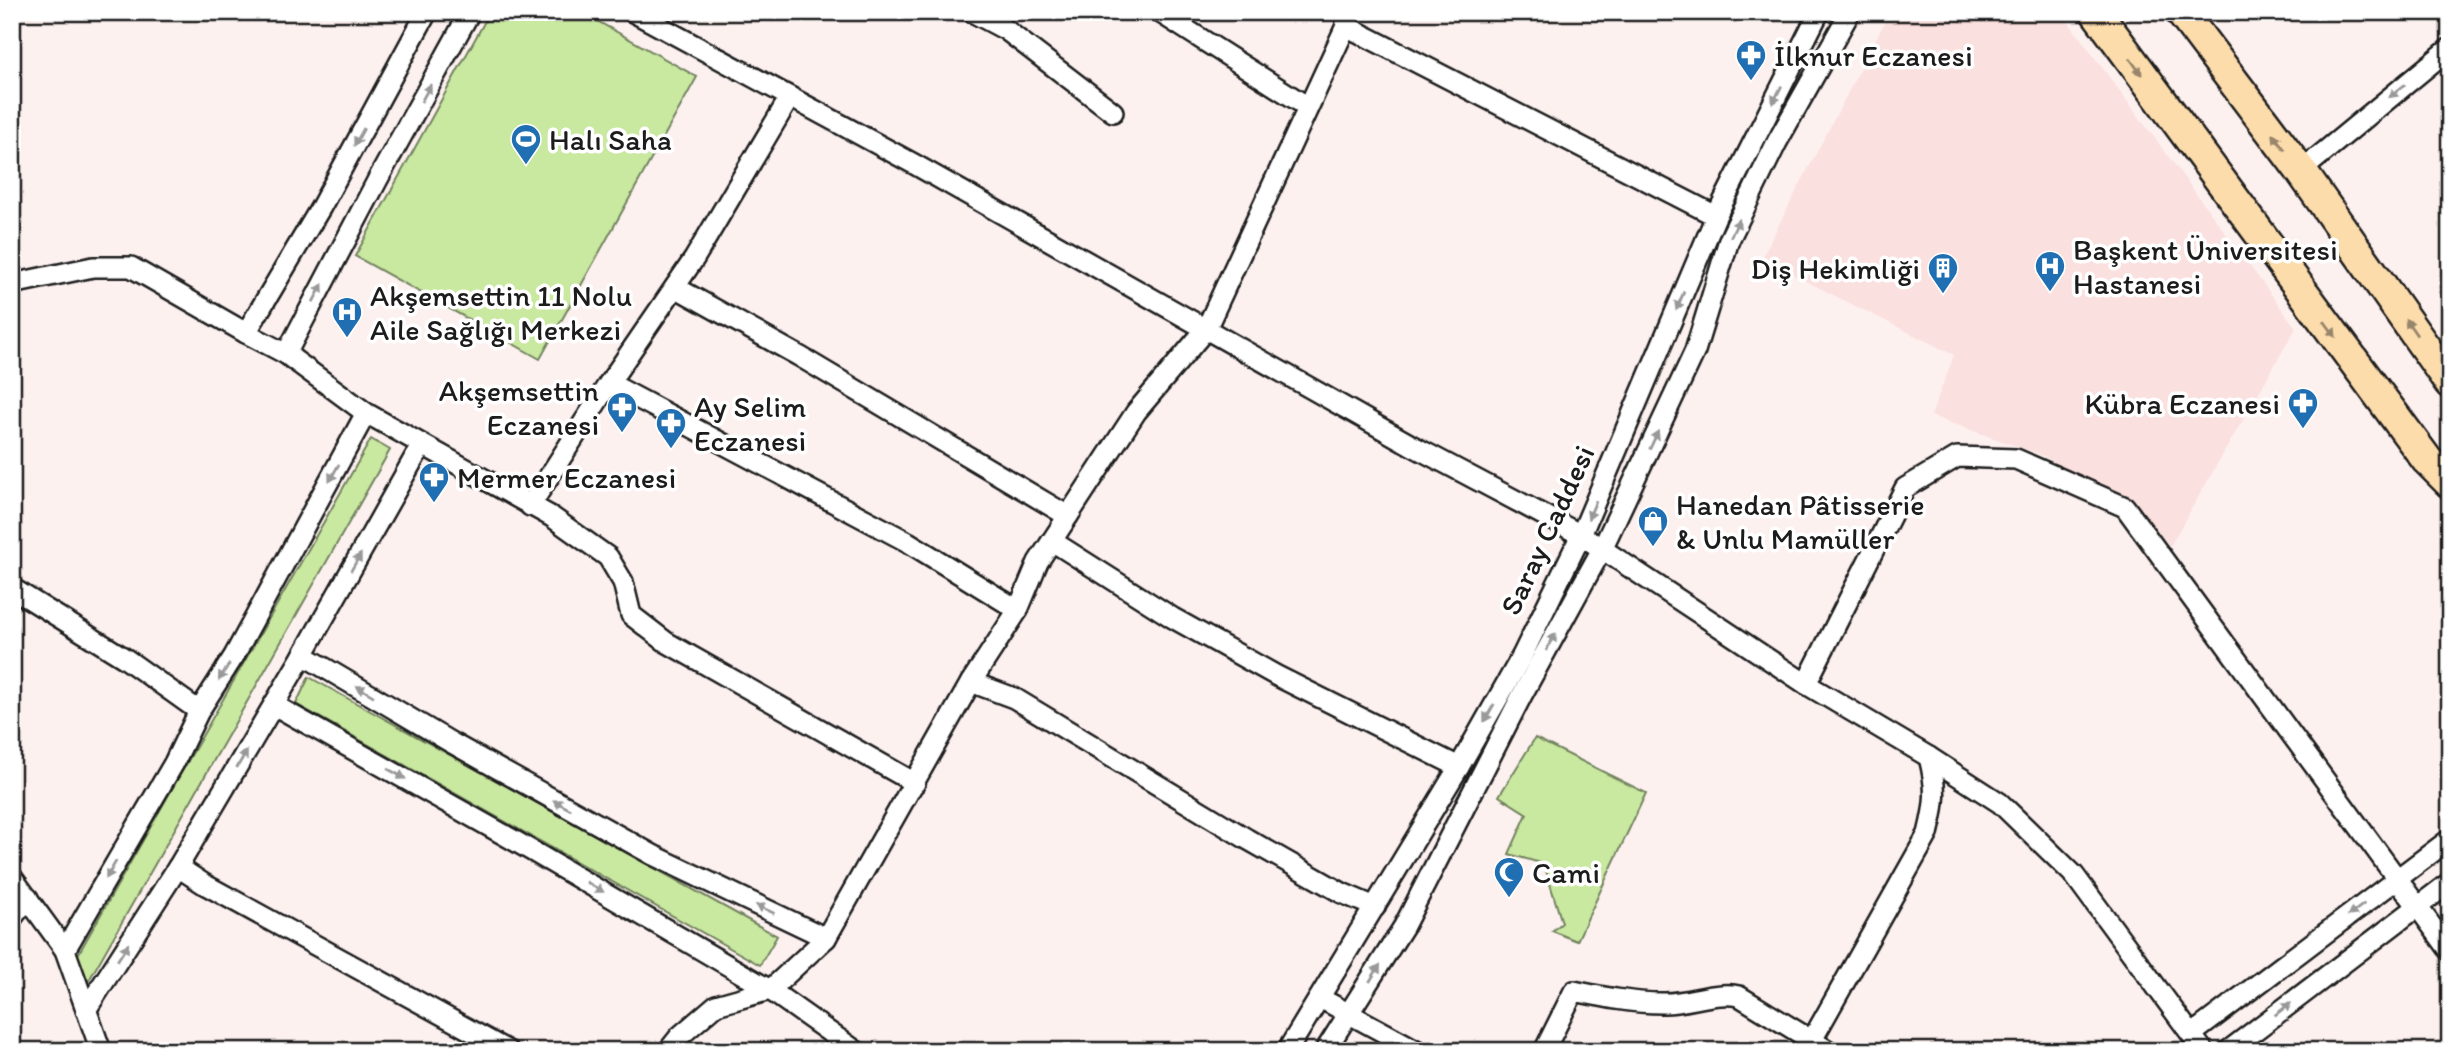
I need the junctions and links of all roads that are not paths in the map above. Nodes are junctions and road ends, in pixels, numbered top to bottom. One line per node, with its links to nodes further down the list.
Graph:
1 (427, 12): 21 (street, one-way to 21)
2 (470, 12): 22 (street, one-way to 2)
3 (633, 12): 10 (street)
4 (972, 12): 15 (street)
5 (1159, 12): 14 (street)
6 (1819, 12): 17 (street, Saray Caddesi, one-way to 17)
7 (1850, 12): 34 (street, Saray Caddesi, one-way to 7)
8 (2096, 12): 27 (highway, one-way to 27)
9 (2181, 12): 16 (highway, one-way to 9)
10 (657, 18): 13 (street)
11 (1346, 19): 14 (street); 17 (street)
12 (2450, 48): 16 (street, one-way to 16)
13 (790, 97): 19 (street); 20 (street)
14 (1308, 107): 20 (street)
15 (1113, 112)
16 (2301, 171): 24 (highway, one-way to 16)
17 (1716, 216): 32 (street, Saray Caddesi, one-way to 32)
18 (12, 284): 21 (street)
19 (674, 287): 23 (street); 31 (street)
20 (1206, 329): 31 (street); 32 (street)
21 (246, 333): 22 (street)
22 (286, 354): 25 (street)
23 (609, 383): 30 (street); 36 (street)
24 (2450, 383)
25 (366, 414): 26 (street); 41 (street, one-way to 41)
26 (421, 446): 30 (street); 37 (street, one-way to 26)
27 (2427, 460): 28 (highway); 29 (highway)
28 (2450, 483)
29 (2450, 495)
30 (530, 506): 44 (street)
31 (1068, 516): 33 (street)
32 (1581, 535): 34 (street); 43 (street, Saray Caddesi, one-way to 43)
33 (1052, 541): 36 (street); 43 (street)
34 (1602, 549): 39 (street); 60 (street, Saray Caddesi, one-way to 34)
35 (12, 588): 41 (street)
36 (1018, 610): 38 (street)
37 (303, 655): 40 (street); 54 (street, one-way to 37)
38 (971, 682): 44 (street); 51 (street)
39 (1806, 684): 42 (street); 48 (street)
40 (274, 705): 46 (street, one-way to 40); 57 (street, one-way to 57)
41 (199, 711): 55 (street, one-way to 55)
42 (1929, 757): 61 (street); 62 (street)
43 (1459, 767): 51 (street, Saray Caddesi)
44 (915, 783): 54 (street)
45 (2450, 839): 48 (street)
46 (178, 866): 59 (street, one-way to 46); 64 (street)
47 (12, 877): 50 (street)
48 (2396, 880): 52 (street); 62 (street, one-way to 62)
49 (2450, 882): 52 (street)
50 (28, 898): 53 (street); 55 (street)
51 (1375, 907): 58 (street, Saray Caddesi)
52 (2416, 908): 56 (street); 72 (street, one-way to 52)
53 (12, 918)
54 (826, 938): 57 (street)
55 (65, 950): 59 (street)
56 (2450, 951)
57 (769, 990): 65 (street); 66 (street)
58 (1320, 998): 60 (street); 67 (street, Saray Caddesi)
59 (86, 1010): 63 (street)
60 (1349, 1014): 68 (street, Saray Caddesi); 69 (street)
61 (1812, 1040): 70 (street); 71 (street)
62 (2199, 1046)
63 (101, 1051)
64 (508, 1051)
65 (668, 1051)
66 (856, 1051)
67 (1287, 1051)
68 (1325, 1051)
69 (1418, 1051)
70 (1544, 1051)
71 (1829, 1051)
72 (2228, 1051)

